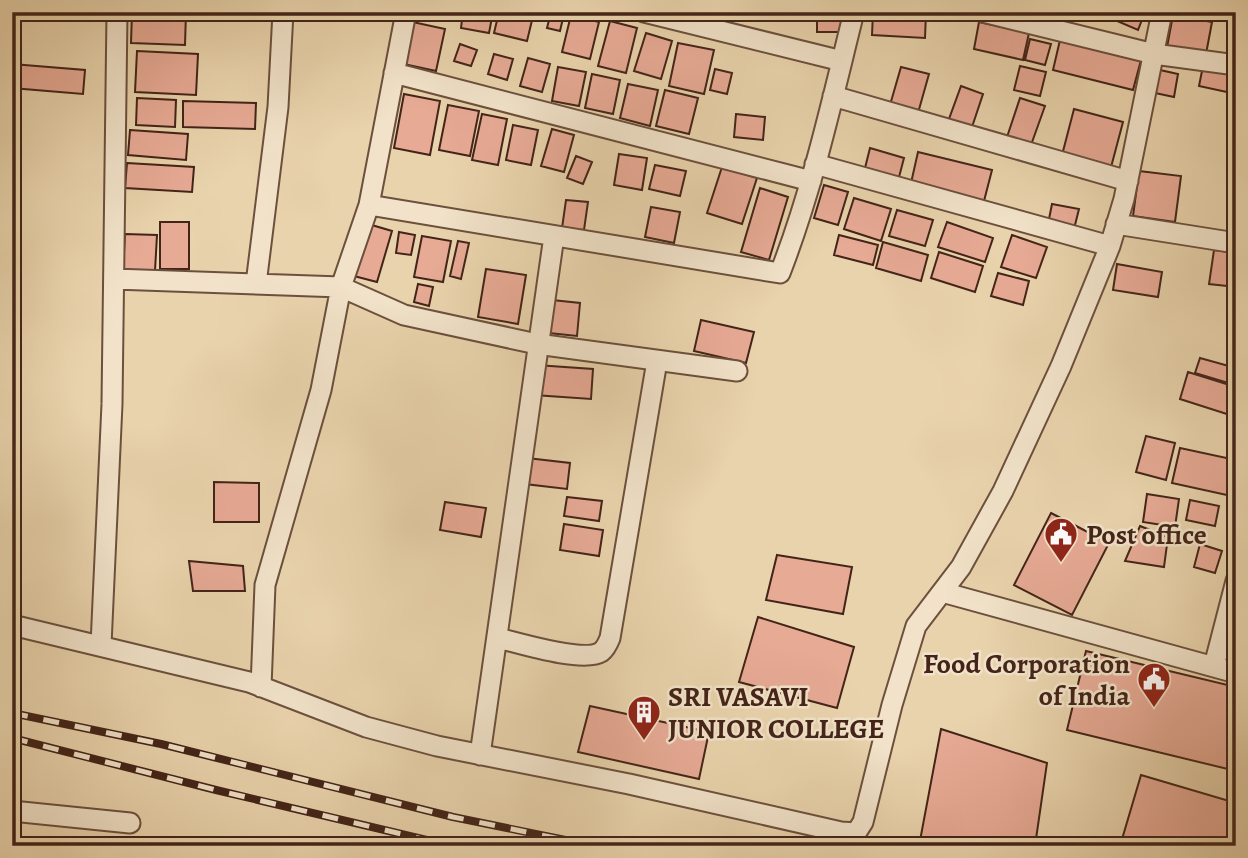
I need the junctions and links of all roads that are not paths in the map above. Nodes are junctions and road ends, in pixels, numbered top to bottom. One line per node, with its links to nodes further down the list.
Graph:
1 (117, 12): 20 (street)
2 (283, 12): 21 (street)
3 (406, 12): 11 (street)
4 (644, 12): 9 (street)
5 (854, 12): 9 (street)
6 (983, 12): 8 (street)
7 (1163, 12): 8 (street)
8 (1154, 54): 10 (street); 14 (street)
9 (842, 61): 12 (street)
10 (1236, 65)
11 (394, 73): 13 (street); 15 (street)
12 (833, 96): 13 (street); 14 (street)
13 (813, 173): 17 (street); 19 (street)
14 (1128, 181): 16 (street)
15 (369, 205): 17 (street); 22 (street)
16 (1116, 224): 18 (street); 19 (street)
17 (554, 236): 23 (street)
18 (1236, 243)
19 (1110, 246): 27 (street)
20 (114, 279): 21 (street); 30 (street)
21 (257, 284): 22 (street)
22 (341, 286): 23 (street); 33 (street)
23 (537, 344): 24 (street); 29 (street)
24 (657, 360): 25 (street); 29 (street)
25 (737, 371)
26 (1236, 581): 31 (street)
27 (942, 592): 31 (street); 34 (street)
28 (12, 625): 30 (street)
29 (498, 638): 34 (street)
30 (102, 645): 33 (street)
31 (1214, 666): 32 (street)
32 (1236, 673)
33 (261, 687): 34 (street)
34 (480, 755)
35 (12, 811): 36 (street)
36 (130, 824)

